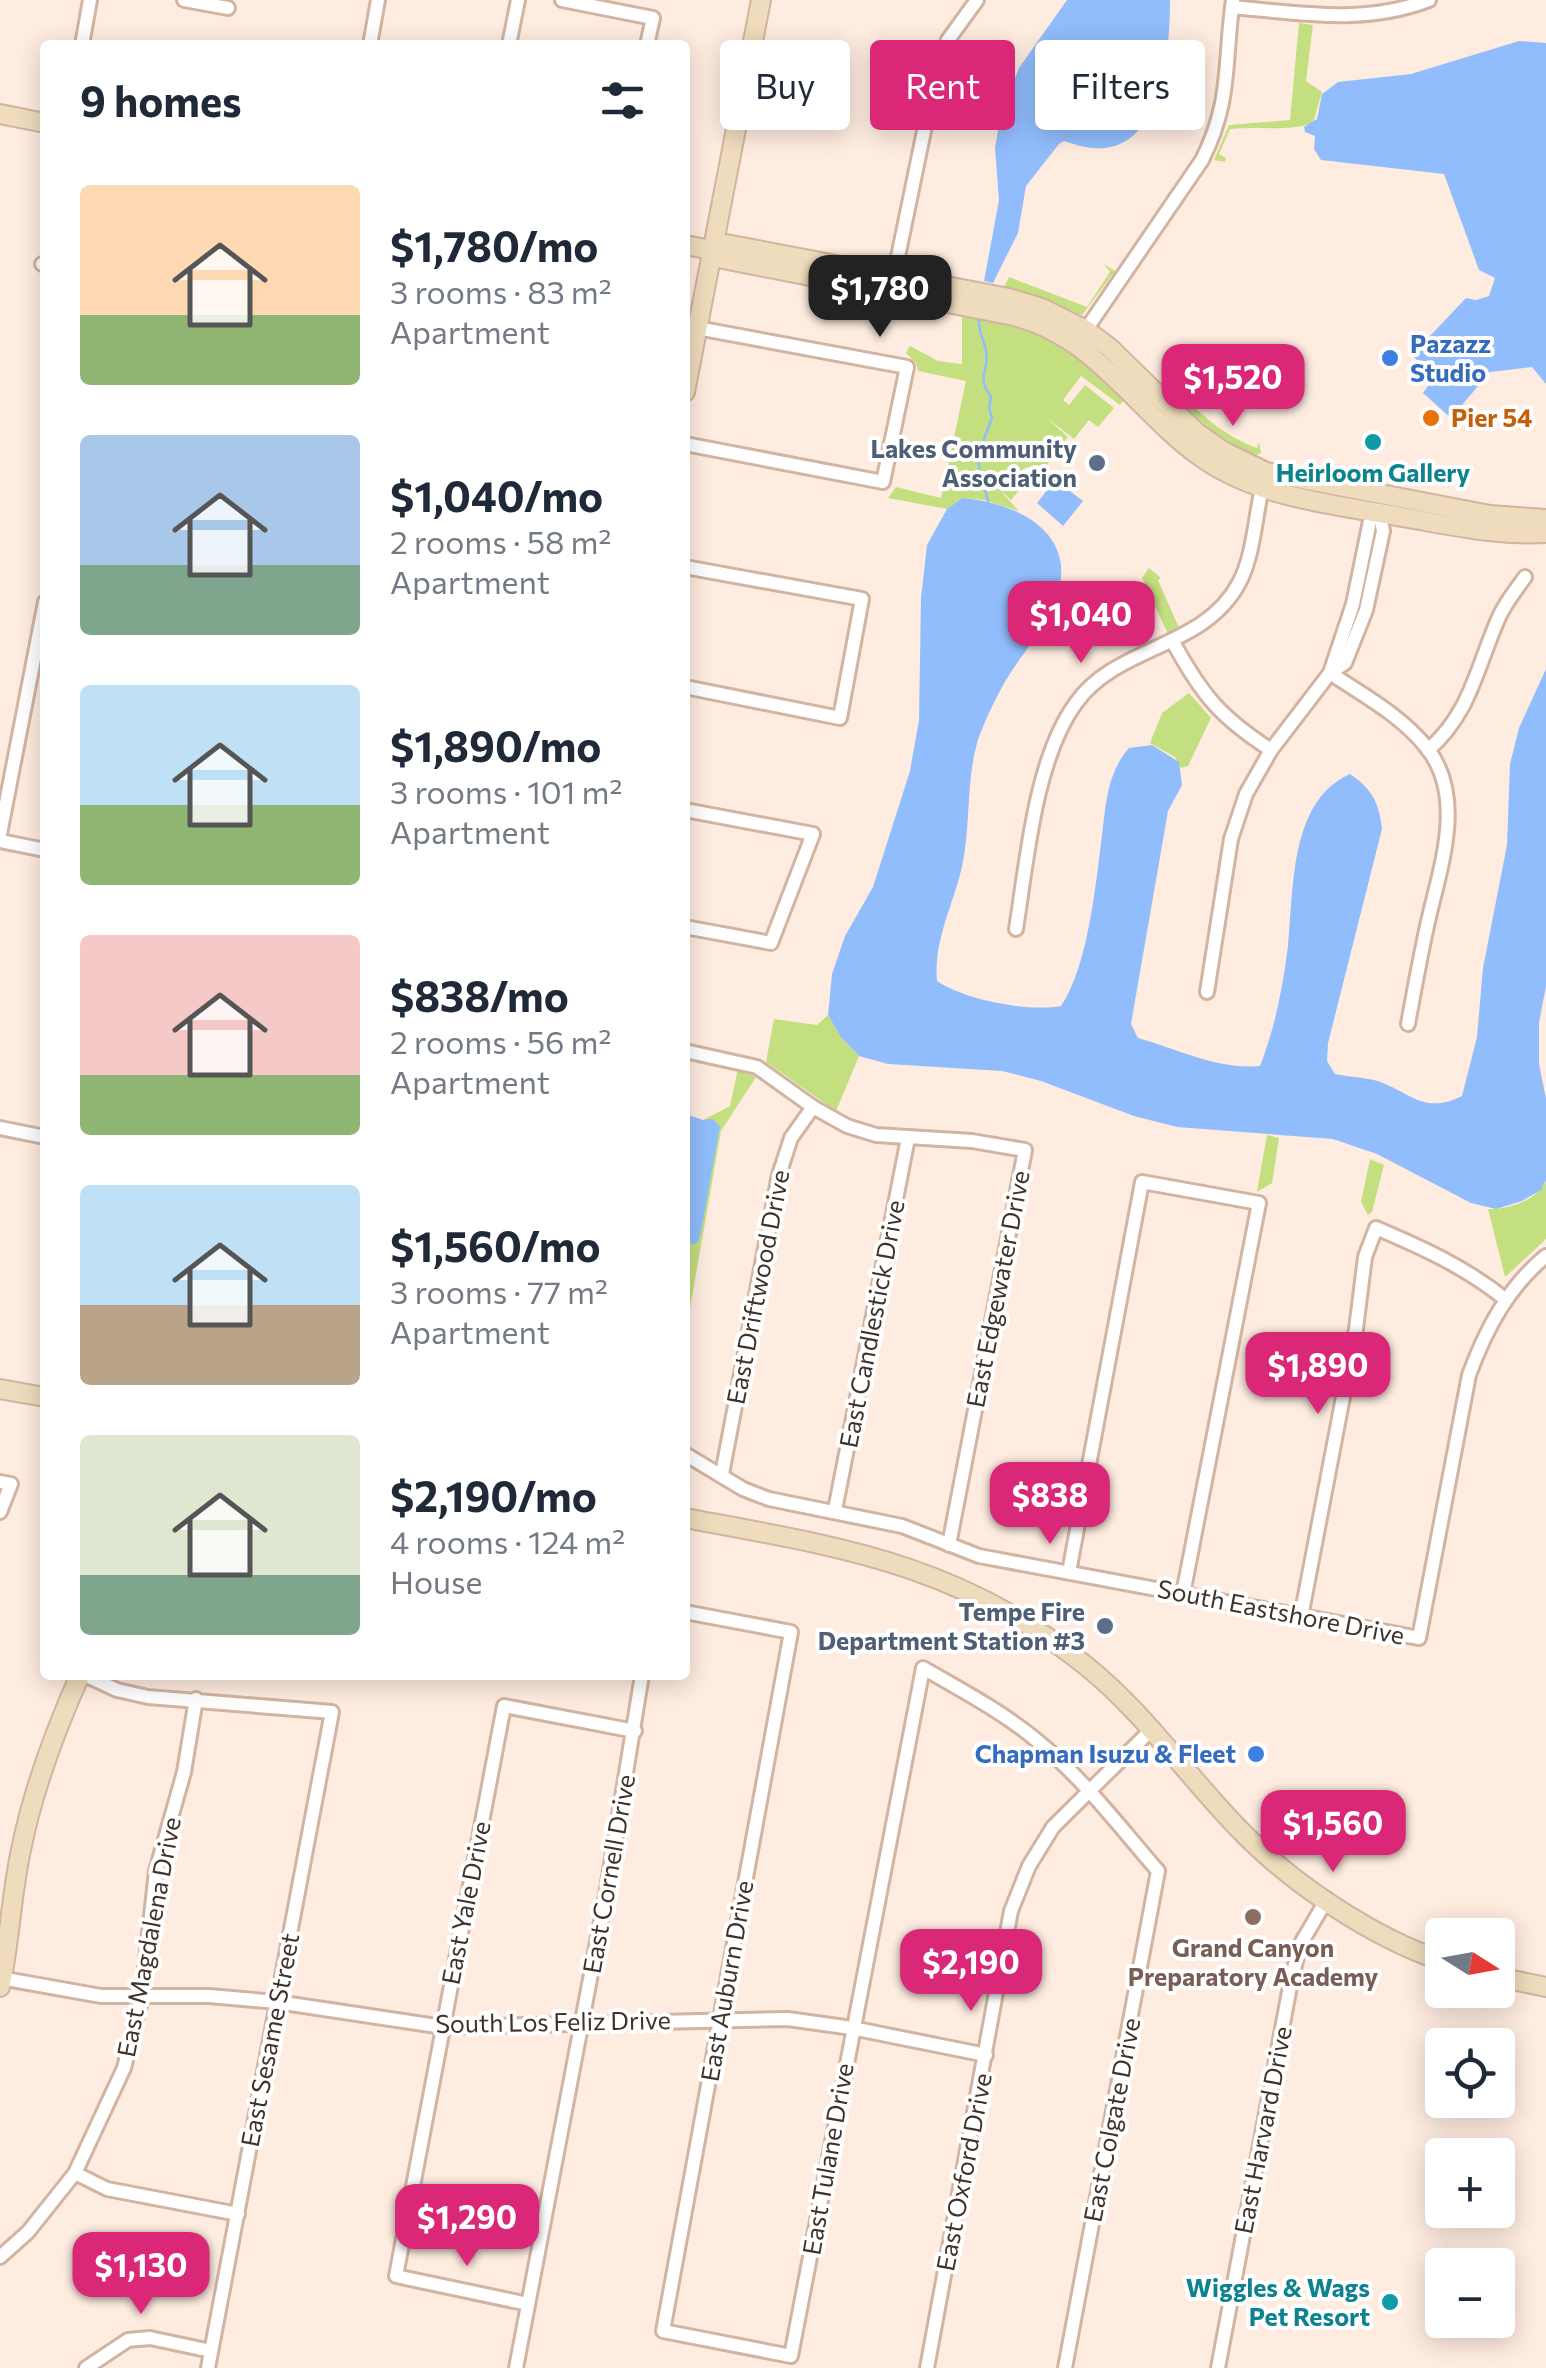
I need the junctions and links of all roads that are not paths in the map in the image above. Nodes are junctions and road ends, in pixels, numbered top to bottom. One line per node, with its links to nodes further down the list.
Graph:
1 (90, 0): 11 (street)
2 (184, 0): 10 (street)
3 (378, 0): 12 (street)
4 (518, 0): 13 (street)
5 (562, 0): 14 (street)
6 (761, 0): 18 (street)
7 (977, 0): 19 (street)
8 (1429, 0): 9 (street)
9 (1233, 3): 21 (street)
10 (228, 8)
11 (83, 40)
12 (371, 40)
13 (510, 40)
14 (649, 40)
15 (0, 114): 16 (street)
16 (40, 121)
17 (690, 246): 18 (street)
18 (712, 250): 19 (street); 20 (street)
19 (893, 284): 21 (street)
20 (697, 328): 22 (street); 23 (street)
21 (1081, 338): 24 (street)
22 (690, 365)
23 (690, 445)
24 (1264, 480): 25 (street); 31 (street)
25 (1379, 504): 26 (street); 27 (street); 32 (street)
26 (1546, 520)
27 (1546, 533)
28 (690, 568): 33 (street)
29 (1525, 576): 35 (street)
30 (40, 628): 37 (street)
31 (1173, 642): 34 (street); 41 (street)
32 (1330, 673): 34 (street); 35 (street)
33 (690, 687)
34 (1271, 750): 42 (street)
35 (1428, 750): 43 (street)
36 (690, 811): 40 (street)
37 (0, 834)
38 (0, 841): 39 (street)
39 (40, 849)
40 (690, 928)
41 (1016, 929)
42 (1206, 992)
43 (1408, 1024)
44 (690, 1051): 45 (street)
45 (813, 1107): 48 (street); 54 (street, East Driftwood Drive)
46 (0, 1128): 47 (street)
47 (40, 1135)
48 (908, 1138): 56 (street, East Candlestick Drive); 59 (street, East Edgewater Drive)
49 (1546, 1256): 50 (street)
50 (1506, 1300): 63 (street, South Eastshore Drive); 63 (street)
51 (0, 1389): 52 (street)
52 (40, 1397)
53 (690, 1457): 54 (street, South Eastshore Drive)
54 (722, 1474): 56 (street, South Eastshore Drive)
55 (6, 1483): 57 (street)
56 (836, 1510): 59 (street, South Eastshore Drive)
57 (0, 1512)
58 (690, 1519): 68 (street)
59 (950, 1545): 60 (street, South Eastshore Drive)
60 (1069, 1572): 61 (street, South Eastshore Drive); 61 (street)
61 (1182, 1594): 63 (street, South Eastshore Drive)
62 (690, 1613): 78 (street, East Auburn Drive)
63 (1302, 1618)
64 (80, 1680): 73 (street)
65 (94, 1680): 67 (street)
66 (641, 1680): 69 (street, East Cornell Drive)
67 (196, 1700): 76 (street, East Magdalena Drive); 77 (street, East Sesame Street)
68 (1153, 1728): 70 (street, East Oxford Drive); 71 (street)
69 (635, 1730): 79 (street, East Cornell Drive); 80 (street, East Yale Drive)
70 (1088, 1789): 81 (street, East Tulane Drive); 82 (street, East Oxford Drive); 93 (street, East Colgate Drive)
71 (1327, 1899): 72 (street); 94 (street, East Harvard Drive)
72 (1425, 1953)
73 (1, 1981): 76 (street, South Los Feliz Drive)
74 (1515, 1981): 75 (street)
75 (1546, 1987)
76 (142, 1997): 77 (street, South Los Feliz Drive); 83 (street, East Magdalena Drive)
77 (276, 2002): 80 (street, South Los Feliz Drive); 84 (street, East Sesame Street)
78 (720, 2020): 79 (street, South Los Feliz Drive); 81 (street, South Los Feliz Drive); 88 (street, East Auburn Drive)
79 (582, 2025): 80 (street, South Los Feliz Drive); 86 (street, East Cornell Drive)
80 (443, 2027): 86 (street, East Yale Drive)
81 (852, 2028): 82 (street, South Los Feliz Drive); 88 (street, East Tulane Drive)
82 (986, 2055): 92 (street, East Oxford Drive)
83 (75, 2173): 84 (street); 85 (street, East Magdalena Drive)
84 (238, 2214): 87 (street, East Sesame Street)
85 (0, 2257)
86 (528, 2304): 91 (street, East Cornell Drive)
87 (211, 2351): 89 (street); 90 (street, East Sesame Street)
88 (792, 2356)
89 (86, 2368)
90 (208, 2368)
91 (516, 2368)
92 (927, 2368)
93 (1065, 2368)
94 (1218, 2368)

